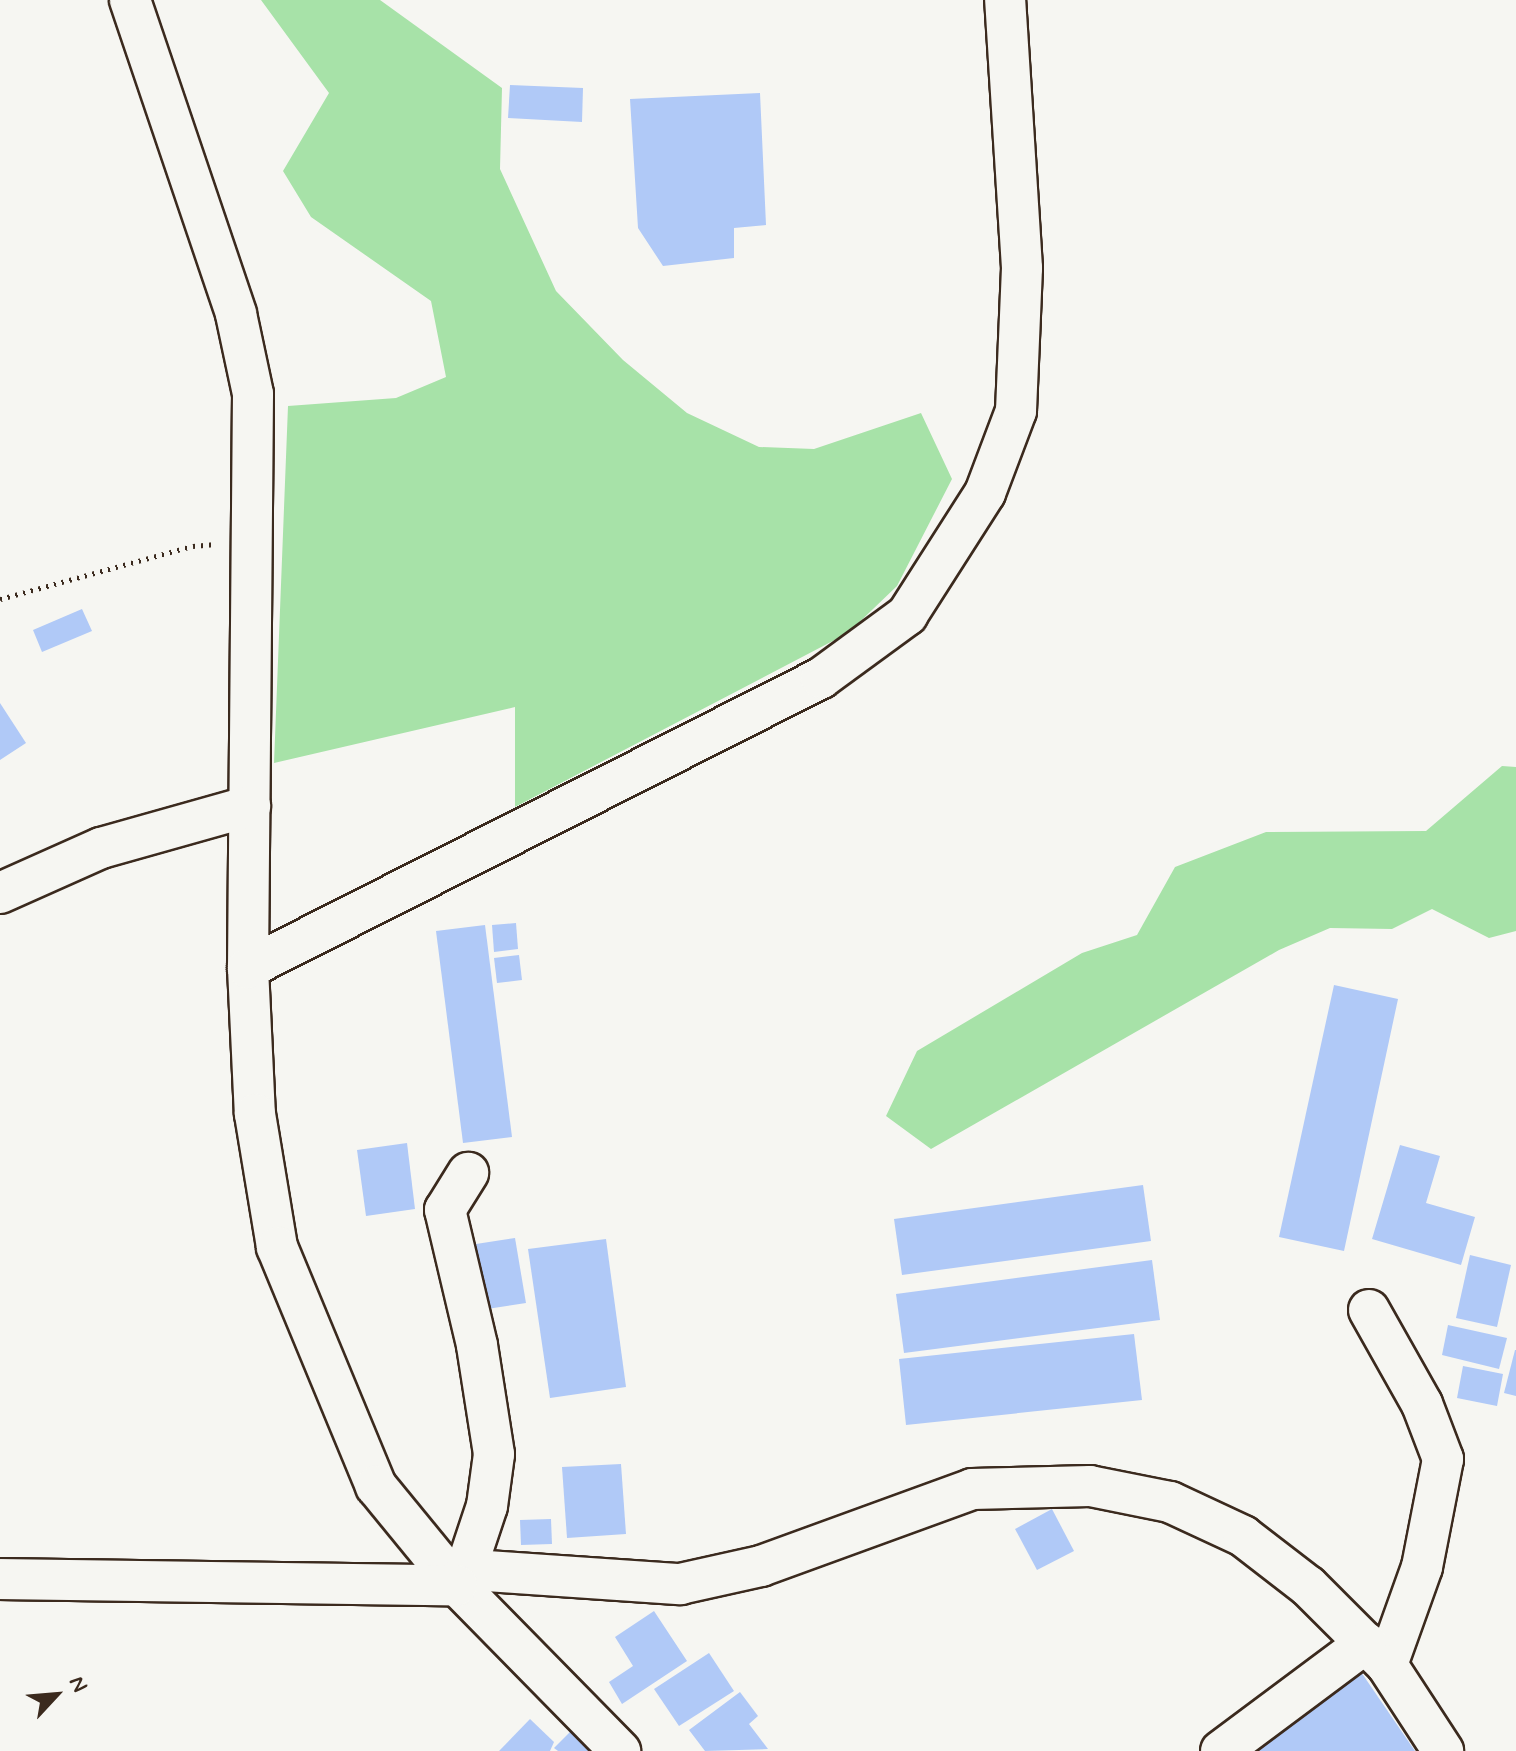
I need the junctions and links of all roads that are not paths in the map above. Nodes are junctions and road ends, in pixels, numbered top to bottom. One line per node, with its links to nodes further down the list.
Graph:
1 (130, 0): 3 (street)
2 (1005, 0): 5 (street)
3 (250, 806): 4 (street); 5 (street)
4 (0, 893)
5 (248, 968): 8 (street)
6 (468, 1173): 8 (street)
7 (1369, 1310): 10 (street)
8 (455, 1574): 9 (street); 10 (street); 11 (street)
9 (0, 1579)
10 (1376, 1654): 12 (street); 13 (street)
11 (620, 1751)
12 (1221, 1751)
13 (1443, 1751)

